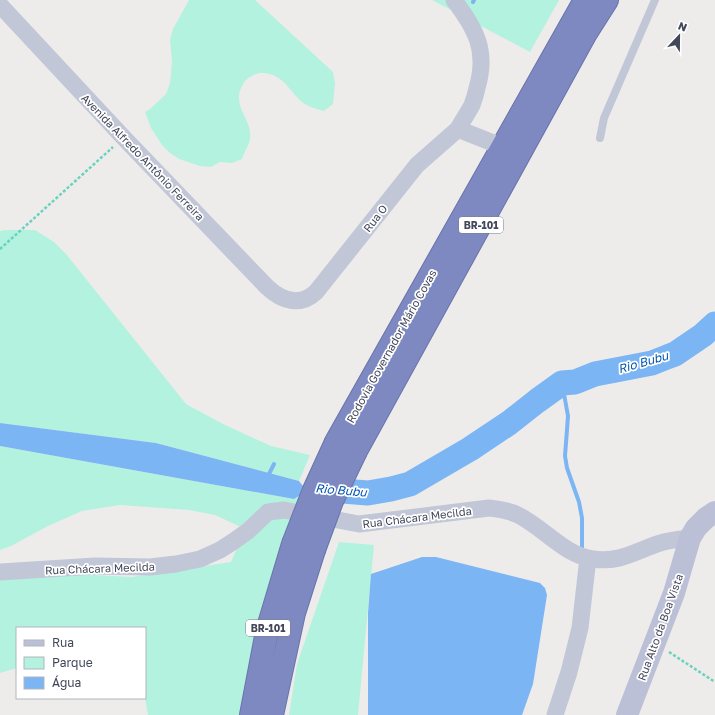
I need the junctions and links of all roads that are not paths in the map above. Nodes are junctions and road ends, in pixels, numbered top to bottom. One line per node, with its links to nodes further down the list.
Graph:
1 (454, 0): 6 (street, Rua O)
2 (585, 0): 8 (highway, Rodovia Governador Mário Covas / BR-101)
3 (606, 0): 12 (highway, Rodovia Governador Mário Covas / BR-101, bridge)
4 (655, 0): 7 (lane)
5 (0, 5): 9 (street, Avenida Alfredo Antônio Ferreira)
6 (458, 129): 8 (street); 9 (street, Rua O)
7 (600, 138)
8 (503, 147): 12 (highway, Rodovia Governador Mário Covas / BR-101, bridge)
9 (291, 301)
10 (715, 512): 11 (street)
11 (690, 538): 13 (street, Rua Chácara Mecilda); 18 (street, Rua Alto da Boa Vista)
12 (304, 547): 15 (highway, Rodovia Governador Mário Covas / BR-101); 16 (highway, Rodovia Governador Mário Covas / BR-101)
13 (588, 558): 14 (street, Rua Chácara Mecilda); 17 (street)
14 (0, 572)
15 (251, 715)
16 (272, 715)
17 (555, 715)
18 (627, 715)

